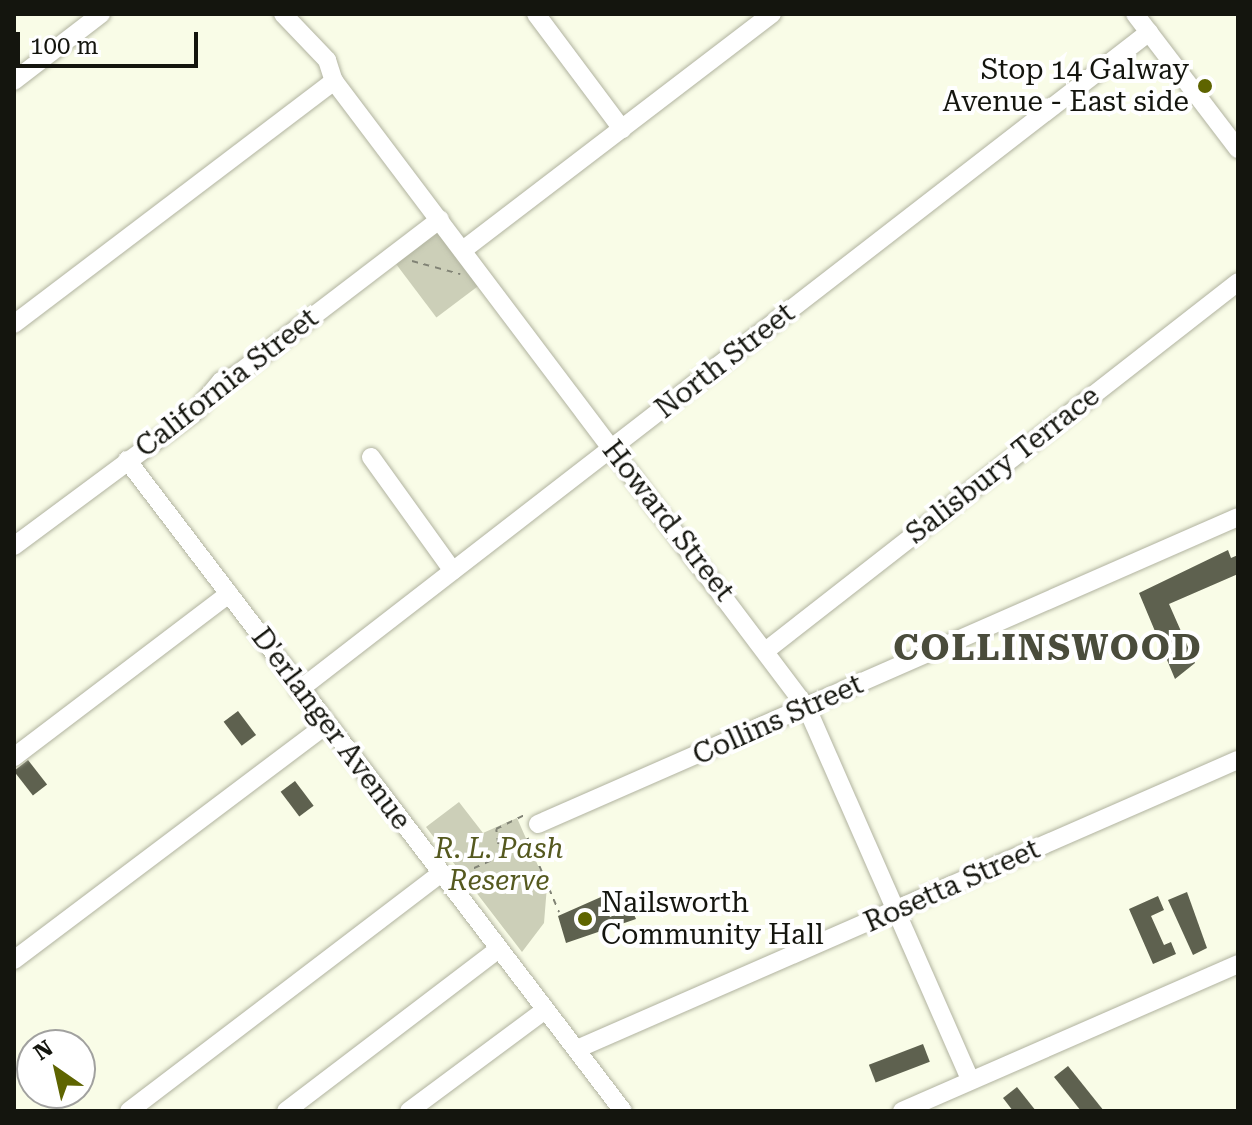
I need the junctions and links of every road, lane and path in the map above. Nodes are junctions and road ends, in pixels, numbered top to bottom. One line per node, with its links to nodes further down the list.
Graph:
1 (101, 14): 9 (street)
2 (283, 14): 10 (street, Howard Street)
3 (536, 14): 8 (street)
4 (552, 14): 8 (street)
5 (772, 14): 11 (street)
6 (1135, 14): 7 (street)
7 (1149, 32): 12 (street); 19 (street, North Street)
8 (551, 34): 11 (street)
9 (14, 81)
10 (334, 81): 13 (street, Howard Street); 18 (street)
11 (622, 129): 14 (street)
12 (1238, 149)
13 (440, 219): 14 (street, Howard Street); 15 (street, California Street)
14 (463, 250): 16 (street, Howard Street)
15 (393, 255): 16 (path); 21 (street, California Street)
16 (482, 275): 19 (street, Howard Street)
17 (1238, 282): 26 (street, Salisbury Terrace)
18 (14, 324)
19 (611, 449): 24 (street, North Street); 26 (street, Howard Street)
20 (371, 457): 24 (street)
21 (127, 460): 23 (street, California Street); 25 (street, D'erlanger Avenue)
22 (1238, 517): 28 (street, Collins Street)
23 (14, 546)
24 (453, 571): 27 (street, North Street)
25 (229, 594): 27 (street, D'erlanger Avenue); 30 (street)
26 (768, 649): 28 (street, Howard Street)
27 (299, 690): 29 (street, D'erlanger Avenue)
28 (807, 708): 32 (street, Collins Street); 36 (street, Howard Street)
29 (326, 725): 35 (street, D'erlanger Avenue); 39 (street)
30 (14, 757)
31 (1238, 760): 36 (street, Rosetta Street)
32 (538, 824): 33 (path); 34 (path)
33 (530, 843): 34 (path); 37 (path)
34 (500, 856): 35 (path)
35 (450, 874): 38 (street, D'erlanger Avenue); 44 (street)
36 (895, 910): 42 (street, Rosetta Street); 43 (street, Howard Street)
37 (559, 912)
38 (499, 949): 41 (street, D'erlanger Avenue); 45 (street)
39 (14, 960)
40 (1238, 964): 43 (street)
41 (545, 1010): 42 (street, D'erlanger Avenue); 46 (street)
42 (577, 1049): 47 (street, D'erlanger Avenue)
43 (970, 1080): 48 (street)
44 (129, 1111)
45 (286, 1111)
46 (409, 1111)
47 (623, 1111)
48 (902, 1111)

